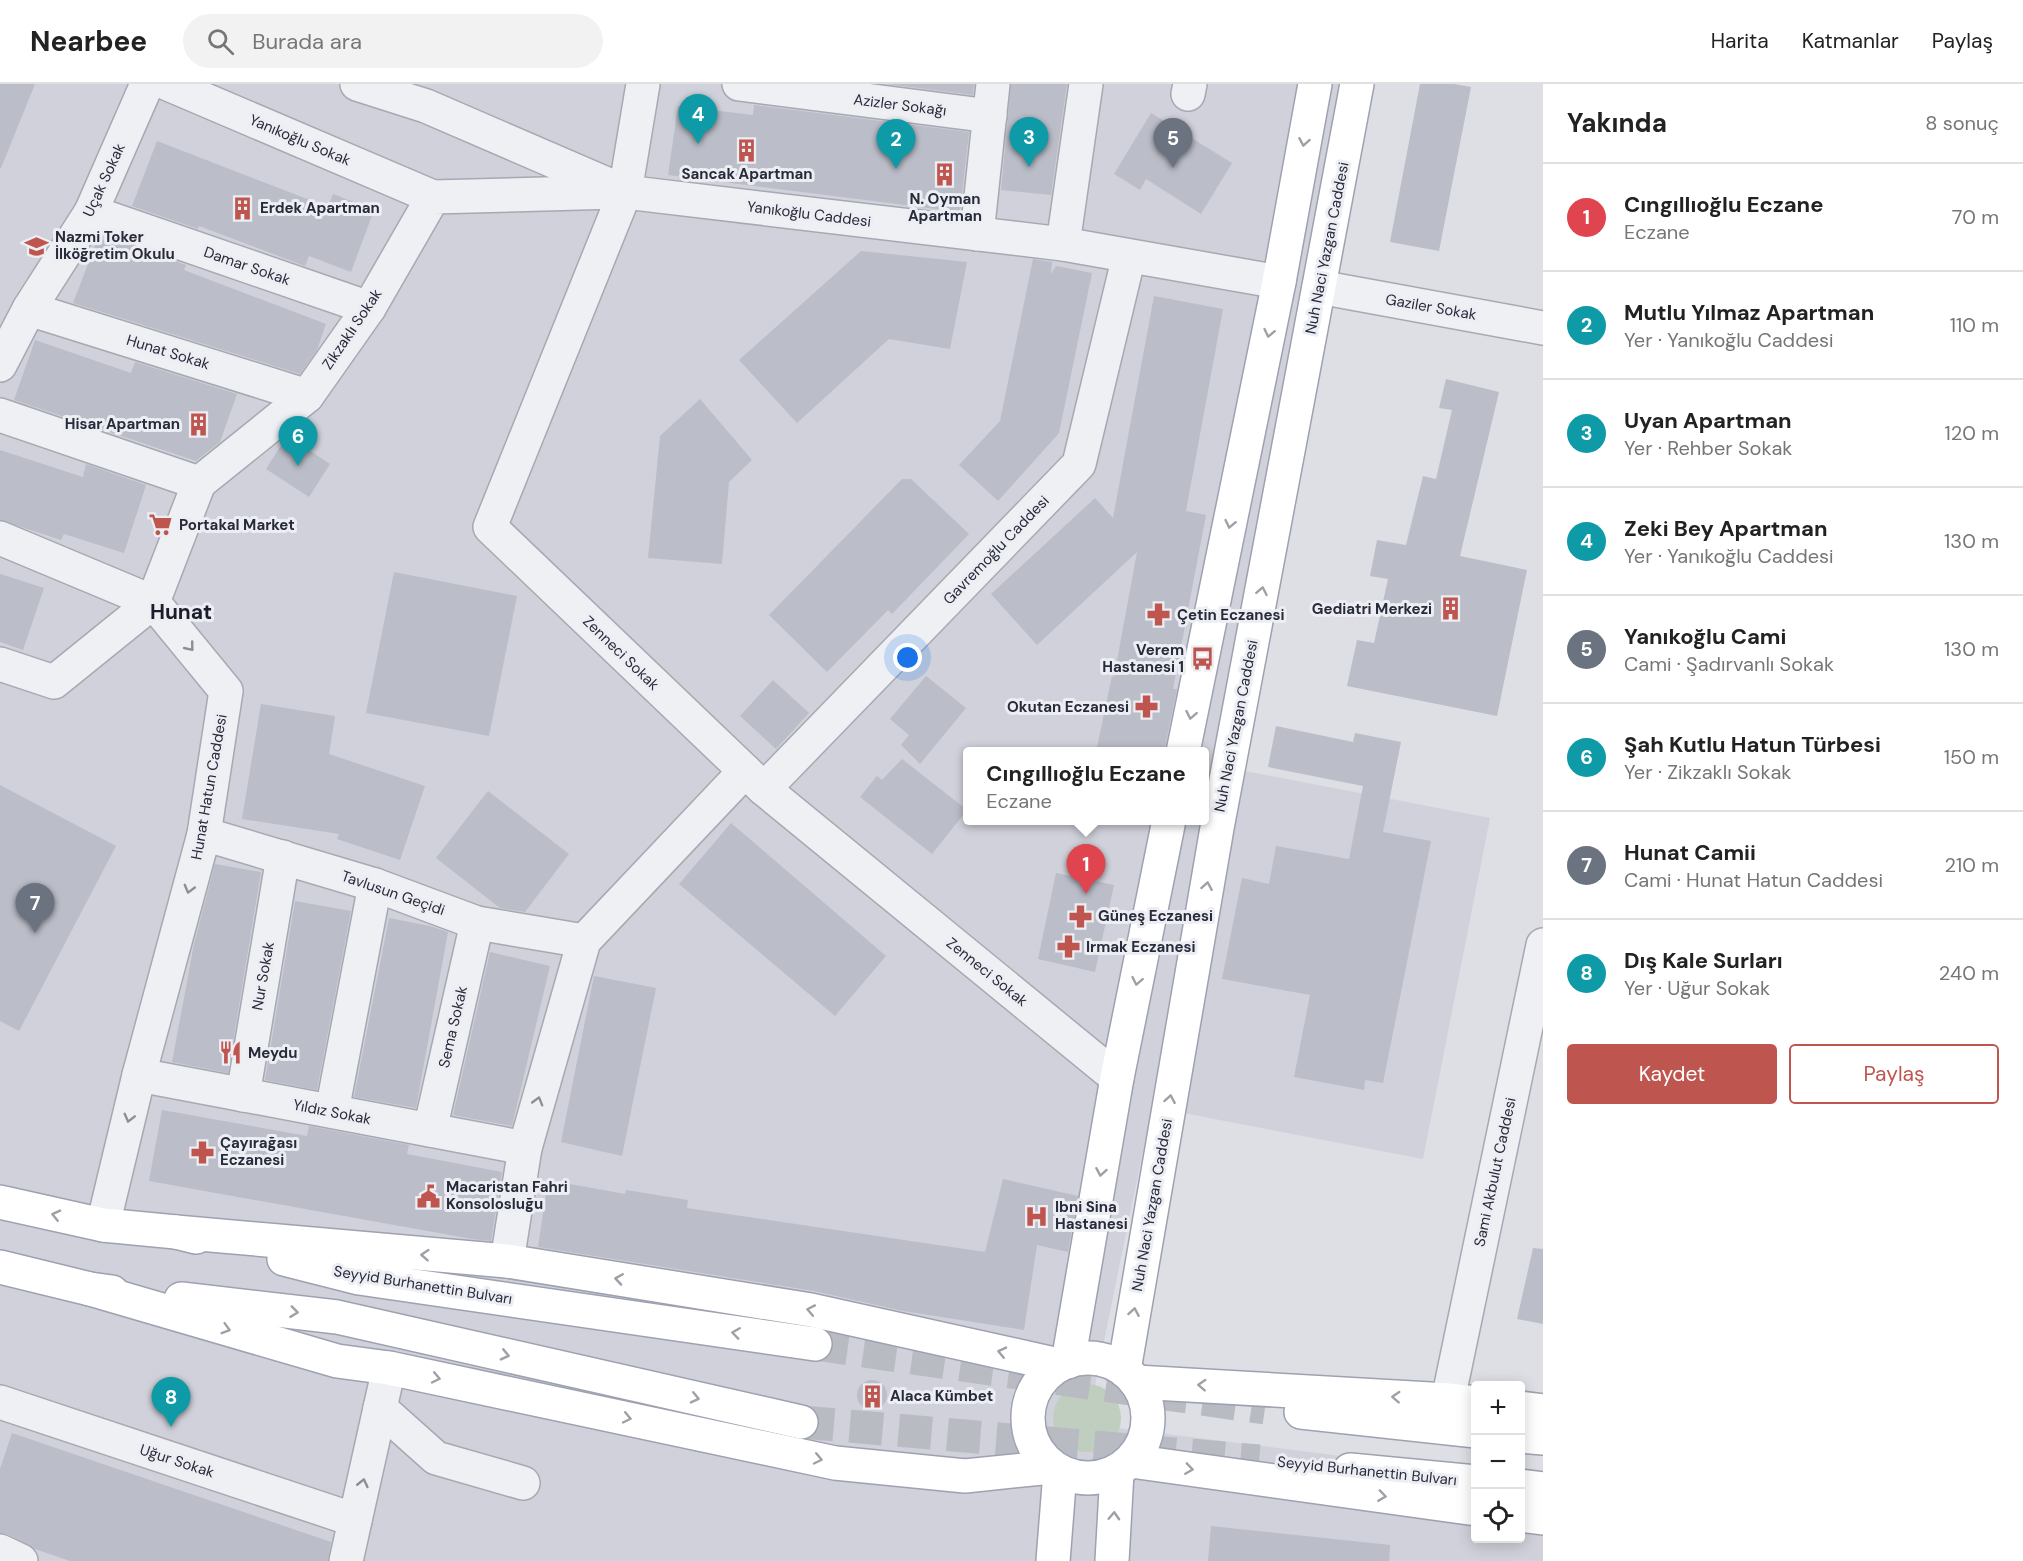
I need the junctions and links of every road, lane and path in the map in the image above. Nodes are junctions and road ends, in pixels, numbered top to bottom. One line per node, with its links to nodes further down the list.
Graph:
1 (147, 84): 14 (street, Uçak Sokak)
2 (168, 84): 13 (street, Yanıkoğlu Sokak)
3 (357, 84): 10 (street, Yanıkoğlu Caddesi)
4 (644, 84): 12 (street, Zenneci Sokak)
5 (739, 84): 11 (street, Azizler Sokağı)
6 (993, 84): 11 (street)
7 (1086, 84): 16 (street)
8 (1315, 84): 18 (main road, one-way to 18)
9 (1357, 84): 19 (main road, Nuh Naci Yazgan Caddesi)
10 (428, 95): 12 (street, Yanıkoğlu Caddesi)
11 (990, 116): 15 (street)
12 (625, 192): 13 (street); 15 (street, Yanıkoğlu Caddesi); 31 (street, Zenneci Sokak)
13 (433, 197): 20 (street, Zikzaklı Sokak)
14 (92, 212): 20 (street, Damar Sokak); 21 (street, Uçak Sokak)
15 (976, 234): 16 (street, Yanıkoğlu Caddesi)
16 (1063, 244): 17 (street, Yanıkoğlu Caddesi)
17 (1130, 256): 18 (street, Yanıkoğlu Caddesi); 31 (street, Gavremoğlu Caddesi)
18 (1279, 282): 30 (main road, one-way to 30)
19 (1319, 287): 22 (street, Gaziler Sokak); 54 (main road, Nuh Naci Yazgan Caddesi, one-way to 19)
20 (369, 308): 24 (street, Zikzaklı Sokak)
21 (29, 309): 23 (street, Uçak Sokak); 24 (street, Hunat Sokak)
22 (1543, 328)
23 (0, 365)
24 (307, 396): 26 (street, Zikzaklı Sokak)
25 (0, 415): 26 (street)
26 (199, 483): 28 (street)
27 (0, 538): 28 (street, Hunat Hatun Caddesi)
28 (153, 602): 29 (street); 33 (street, Hunat Hatun Caddesi, one-way to 33)
29 (0, 664)
30 (1184, 747)
31 (754, 780): 37 (street); 40 (street, Zenneci Sokak)
32 (1168, 825): 40 (main road, one-way to 40)
33 (204, 834): 34 (street, Tavlusun Geçidi); 39 (street, Hunat Hatun Caddesi, one-way to 39)
34 (284, 857): 35 (street, Tavlusun Geçidi); 41 (street, Nur Sokak)
35 (375, 885): 36 (street, Tavlusun Geçidi); 42 (street)
36 (477, 923): 37 (street, Tavlusun Geçidi); 43 (street, Sema Sokak)
37 (584, 942): 44 (street, one-way to 37)
38 (1543, 945): 55 (street, Sami Akbulut Caddesi)
39 (139, 1075): 41 (street, Yıldız Sokak); 46 (street, Hunat Hatun Caddesi, one-way to 46)
40 (1117, 1078): 52 (main road, one-way to 52)
41 (243, 1095): 42 (street, Yıldız Sokak)
42 (332, 1111): 43 (street, Yıldız Sokak)
43 (430, 1130): 44 (street, Yıldız Sokak)
44 (525, 1148): 48 (street)
45 (0, 1202): 46 (main road, Seyyid Burhanettin Bulvarı, one-way to 45)
46 (103, 1225): 47 (main road, Seyyid Burhanettin Bulvarı)
47 (176, 1232): 48 (main road, one-way to 47); 51 (main road, Seyyid Burhanettin Bulvarı, one-way to 47)
48 (507, 1261): 52 (main road, one-way to 48)
49 (0, 1267): 50 (main road)
50 (90, 1289): 53 (main road, one-way to 53); 61 (main road, one-way to 61)
51 (814, 1344)
52 (1063, 1364): 54 (main road); 67 (main road)
53 (389, 1368): 57 (street); 67 (main road, one-way to 67)
54 (1130, 1376): 55 (main road, one-way to 54); 66 (main road)
55 (1462, 1401)
56 (0, 1402): 75 (street, Uğur Sokak)
57 (380, 1407): 69 (street); 75 (street, one-way to 57)
58 (1265, 1408): 62 (main road)
59 (1525, 1409): 60 (main road)
60 (1543, 1411)
61 (801, 1422)
62 (1471, 1430)
63 (1525, 1436): 64 (main road)
64 (1543, 1438)
65 (1259, 1461): 68 (main road, Seyyid Burhanettin Bulvarı)
66 (1124, 1466): 67 (main road); 72 (main road, one-way to 72); 80 (main road, one-way to 66)
67 (1056, 1469): 79 (main road)
68 (1471, 1482)
69 (523, 1483)
70 (1525, 1487): 71 (main road)
71 (1543, 1489)
72 (1471, 1508)
73 (1525, 1516): 74 (main road)
74 (1543, 1518)
75 (355, 1520): 78 (street)
76 (0, 1551): 77 (street)
77 (21, 1561)
78 (345, 1561)
79 (1053, 1561)
80 (1112, 1561)

